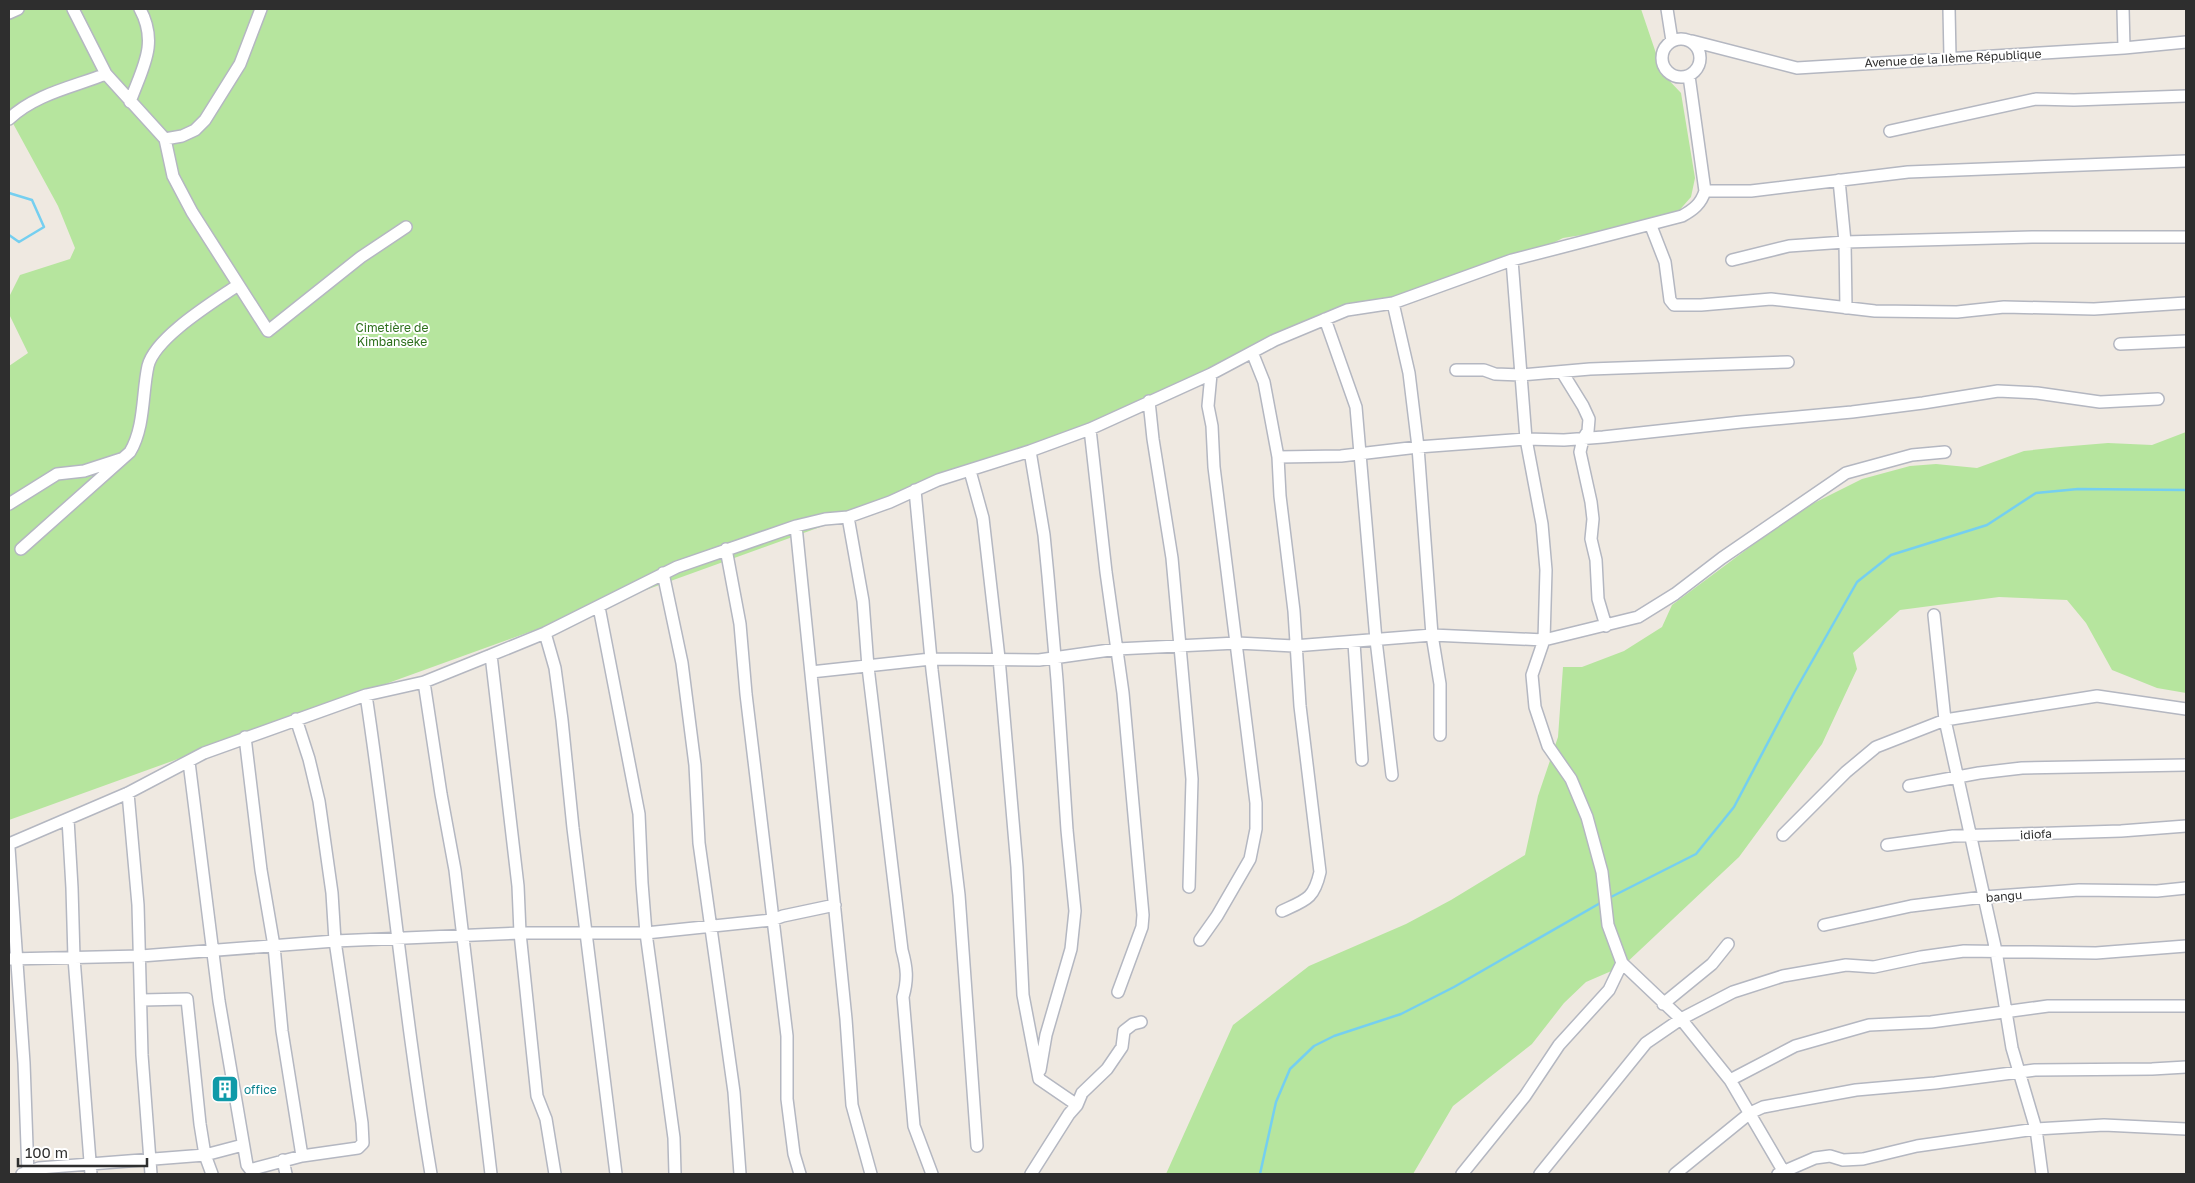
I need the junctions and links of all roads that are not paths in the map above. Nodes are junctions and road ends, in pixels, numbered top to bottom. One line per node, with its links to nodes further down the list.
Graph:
1 (18, 9): 8 (street)
2 (73, 9): 16 (street)
3 (140, 9): 19 (street)
4 (261, 9): 22 (street)
5 (1667, 9): 9 (street)
6 (1949, 9): 14 (street)
7 (2123, 9): 13 (street)
8 (9, 13)
9 (1672, 40): 10 (street); 17 (street)
10 (1692, 41): 12 (street, Avenue de la IIème République); 15 (street)
11 (2186, 42): 13 (street, Avenue de la IIème République)
12 (1722, 48): 14 (street, Avenue de la IIème République); 15 (street)
13 (2124, 48): 14 (street, Avenue de la IIème République)
14 (1950, 57)
15 (1701, 62): 17 (street)
16 (106, 74): 19 (street); 20 (street)
17 (1689, 76): 25 (street)
18 (2186, 96): 21 (street)
19 (130, 102): 22 (street)
20 (9, 119)
21 (1890, 131)
22 (165, 139): 32 (street)
23 (2186, 161): 24 (street)
24 (1839, 180): 25 (street); 29 (street)
25 (1705, 191): 26 (street)
26 (1651, 226): 30 (street); 35 (street)
27 (406, 227): 32 (street)
28 (2186, 237): 29 (street)
29 (1845, 242): 31 (street); 35 (street)
30 (1512, 260): 33 (street); 44 (street)
31 (1732, 260)
32 (238, 285): 55 (street)
33 (1393, 303): 36 (street); 50 (street)
34 (2186, 303): 35 (street)
35 (1846, 308)
36 (1326, 319): 39 (street); 53 (street)
37 (2186, 341): 38 (street)
38 (2120, 344)
39 (1252, 352): 43 (street); 54 (street)
40 (1788, 362): 42 (street)
41 (1456, 370): 44 (street)
42 (1562, 372): 44 (street); 49 (street)
43 (1211, 374): 46 (street); 71 (street)
44 (1521, 375): 48 (street)
45 (2158, 399): 49 (street)
46 (1149, 401): 47 (street); 73 (street)
47 (1090, 429): 51 (street); 75 (street)
48 (1526, 439): 49 (street); 50 (street); 70 (street)
49 (1583, 439): 66 (street)
50 (1418, 447): 53 (street); 68 (street)
51 (1030, 451): 56 (street); 79 (street)
52 (1945, 452): 66 (street)
53 (1361, 454): 54 (street); 69 (street)
54 (1278, 457): 74 (street)
55 (122, 458): 58 (street); 61 (street)
56 (970, 471): 57 (street); 77 (street)
57 (915, 490): 59 (street); 78 (street)
58 (9, 504)
59 (848, 517): 60 (street); 80 (street)
60 (796, 526): 62 (street); 81 (street)
61 (21, 549)
62 (726, 549): 63 (street); 108 (street)
63 (663, 573): 64 (street); 110 (street)
64 (600, 607): 67 (street); 112 (street)
65 (1934, 615): 86 (street)
66 (1606, 626): 70 (street)
67 (545, 633): 76 (street); 113 (street)
68 (1432, 635): 69 (street); 70 (street); 87 (street)
69 (1376, 640): 72 (street); 92 (street)
70 (1544, 640): 126 (street)
71 (1237, 642): 73 (street); 74 (street); 116 (street)
72 (1354, 642): 74 (street); 89 (street)
73 (1180, 646): 75 (street); 103 (street)
74 (1294, 646): 107 (street)
75 (1117, 649): 79 (street); 127 (street)
76 (491, 655): 82 (street); 111 (street)
77 (999, 658): 78 (street); 79 (street); 136 (street)
78 (931, 659): 80 (street); 143 (street)
79 (1055, 659): 136 (street)
80 (868, 667): 81 (street); 162 (street)
81 (811, 672): 106 (street)
82 (424, 682): 83 (street); 114 (street)
83 (366, 695): 85 (street); 115 (street)
84 (2186, 709): 86 (street)
85 (296, 718): 88 (street); 117 (street)
86 (1945, 720): 93 (street); 98 (street)
87 (1440, 735)
88 (245, 737): 90 (street); 119 (street)
89 (1362, 760)
90 (189, 762): 95 (street); 121 (street)
91 (2186, 765): 93 (street)
92 (1392, 775)
93 (1957, 777): 94 (street); 99 (street)
94 (1910, 786)
95 (128, 792): 96 (street); 123 (street)
96 (68, 819): 100 (street); 124 (street)
97 (2186, 826): 99 (street, idiofa)
98 (1783, 835)
99 (1970, 836): 101 (street, idiofa); 105 (street)
100 (9, 844)
101 (1887, 845)
102 (9, 848): 125 (street)
103 (1189, 887)
104 (2186, 888): 105 (street, bangu)
105 (1984, 897): 109 (street, bangu); 122 (street)
106 (834, 905): 108 (street); 161 (street)
107 (1282, 911)
108 (772, 920): 110 (street); 160 (street)
109 (1824, 925)
110 (712, 927): 112 (street); 159 (street)
111 (520, 933): 113 (street); 114 (street); 156 (street)
112 (646, 933): 113 (street); 158 (street)
113 (588, 934): 157 (street)
114 (464, 935): 115 (street); 155 (street)
115 (397, 939): 117 (street); 154 (street)
116 (1200, 940)
117 (335, 941): 119 (street); 145 (street)
118 (1728, 944): 129 (street)
119 (274, 946): 121 (street); 145 (street)
120 (2186, 946): 122 (street)
121 (212, 951): 123 (street); 142 (street)
122 (1996, 951): 131 (street); 132 (street)
123 (141, 956): 124 (street); 128 (street)
124 (74, 958): 125 (street); 148 (street)
125 (12, 959): 149 (street)
126 (1622, 964): 129 (street); 164 (street)
127 (1118, 992)
128 (142, 1000): 144 (street); 146 (street)
129 (1663, 1004): 132 (street)
130 (2186, 1006): 131 (street)
131 (2006, 1012): 135 (street); 137 (street)
132 (1681, 1019): 137 (street); 165 (street)
133 (1141, 1022): 138 (street)
134 (2186, 1067): 135 (street)
135 (2019, 1073): 139 (street); 140 (street)
136 (1039, 1079): 138 (street)
137 (1730, 1080): 139 (street)
138 (1076, 1105): 163 (street)
139 (1750, 1113): 150 (street); 166 (street)
140 (2036, 1129): 141 (street); 150 (street); 167 (street)
141 (2186, 1129)
142 (243, 1145): 144 (street); 147 (street)
143 (977, 1146)
144 (205, 1155): 146 (street); 152 (street)
145 (302, 1156): 147 (street)
146 (149, 1160): 148 (street); 151 (street)
147 (283, 1160): 153 (street)
148 (91, 1169): 149 (street)
149 (26, 1173)
150 (1782, 1173)
151 (151, 1174)
152 (212, 1174)
153 (286, 1174)
154 (431, 1174)
155 (491, 1174)
156 (555, 1174)
157 (616, 1174)
158 (675, 1174)
159 (740, 1174)
160 (800, 1174)
161 (871, 1174)
162 (932, 1174)
163 (1031, 1174)
164 (1462, 1174)
165 (1540, 1174)
166 (1675, 1174)
167 (2042, 1174)

